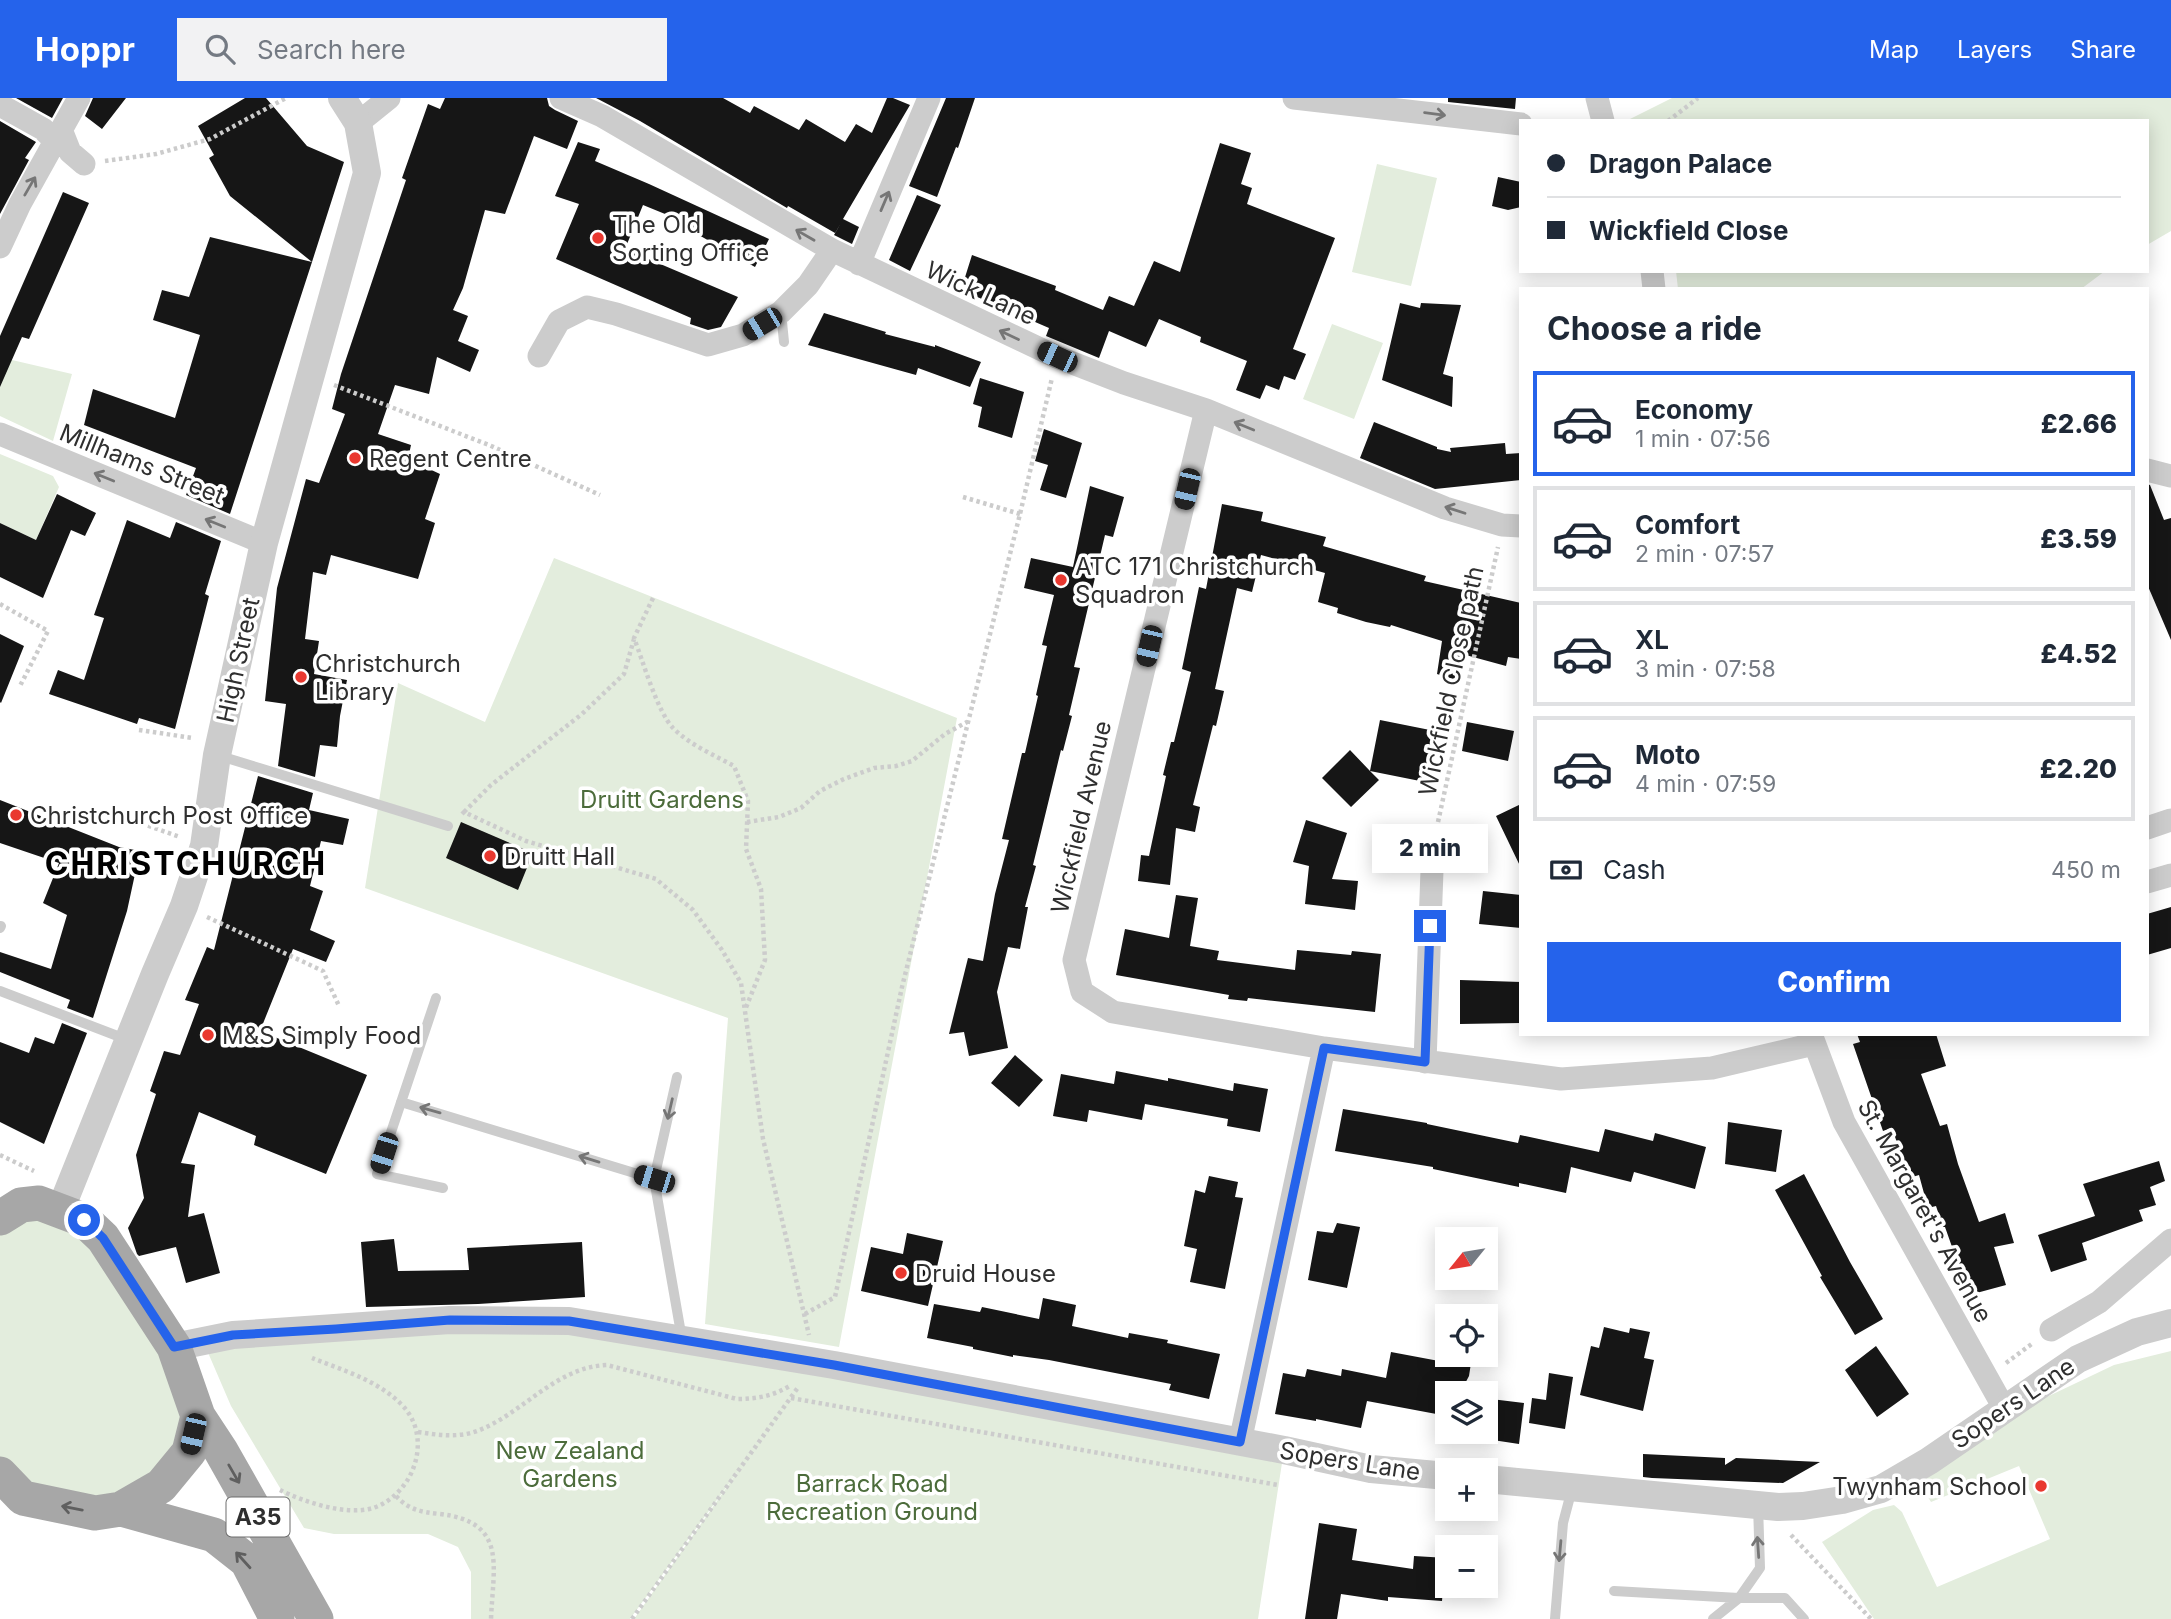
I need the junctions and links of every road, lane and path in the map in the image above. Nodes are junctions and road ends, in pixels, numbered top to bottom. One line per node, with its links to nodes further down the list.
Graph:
1 (79, 98): 15 (street)
2 (286, 98): 16 (path)
3 (342, 98): 11 (street)
4 (389, 98): 11 (street)
5 (561, 98): 18 (street, Wick Lane, one-way to 5)
6 (929, 98): 19 (street, one-way to 6)
7 (1294, 98): 14 (street, one-way to 14)
8 (1597, 98): 12 (street)
9 (1698, 98): 13 (path)
10 (0, 104): 15 (street)
11 (362, 110): 24 (street, High Street)
12 (1602, 119)
13 (1671, 119)
14 (1519, 124)
15 (59, 137): 16 (street); 17 (street, one-way to 15)
16 (84, 164)
17 (0, 247)
18 (832, 250): 19 (street, Wick Lane); 20 (street)
19 (859, 264): 23 (street, Wick Lane, one-way to 19)
20 (781, 312): 21 (lane); 22 (street)
21 (784, 341)
22 (539, 356)
23 (1057, 357): 25 (street, Wick Lane); 31 (path)
24 (311, 376): 29 (path); 33 (street, High Street)
25 (1206, 411): 32 (street, Wick Lane, one-way to 25); 58 (street, Wickfield Avenue)
26 (0, 434): 33 (street, Millhams Street, one-way to 26)
27 (2149, 470): 28 (street)
28 (2171, 476)
29 (600, 495)
30 (963, 497): 31 (path)
31 (1020, 514): 38 (path)
32 (1512, 526): 47 (path, Wickfield Close path)
33 (264, 543): 40 (street, High Street)
34 (653, 598): 36 (path)
35 (0, 604): 37 (path)
36 (634, 638): 41 (path); 44 (path)
37 (20, 686)
38 (967, 722): 44 (path); 67 (path)
39 (139, 730): 40 (path)
40 (218, 748): 45 (lane); 48 (street, High Street)
41 (464, 812): 45 (path); 55 (path)
42 (115, 814): 48 (path)
43 (2171, 820): 46 (street)
44 (747, 822): 55 (path)
45 (448, 825)
46 (2149, 827)
47 (1433, 844): 59 (street)
48 (204, 846): 51 (street, High Street)
49 (2171, 875): 50 (street)
50 (2149, 882)
51 (184, 906): 54 (path); 57 (street, High Street)
52 (0, 990): 57 (lane)
53 (436, 998): 61 (lane)
54 (339, 1006)
55 (745, 1011): 67 (path)
56 (1812, 1039): 59 (street, Wickfield Avenue); 74 (street, St. Margaret's Avenue)
57 (128, 1040): 64 (street, High Street)
58 (1324, 1048): 59 (street, Wickfield Avenue); 79 (street)
59 (1425, 1062)
60 (677, 1077): 62 (lane, one-way to 62)
61 (401, 1102): 62 (lane, one-way to 61); 63 (lane)
62 (654, 1179): 70 (lane)
63 (443, 1188)
64 (60, 1211): 65 (main road, A35); 71 (main road, A35)
65 (0, 1218)
66 (2171, 1240): 69 (street, Sopers Lane)
67 (804, 1314): 73 (path)
68 (2171, 1323): 76 (street, Sopers Lane)
69 (2051, 1330): 74 (path)
70 (682, 1339): 71 (street, Sopers Lane); 73 (street, Sopers Lane)
71 (174, 1347): 77 (main road, A35)
72 (311, 1358): 78 (path)
73 (813, 1365): 75 (path); 78 (path); 79 (street, Sopers Lane)
74 (1987, 1377): 76 (street, St. Margaret's Avenue)
75 (791, 1398): 83 (path); 96 (path)
76 (2004, 1408): 88 (street, Sopers Lane)
77 (198, 1416): 89 (main road, A35); 94 (main road, A35, one-way to 94)
78 (418, 1432): 86 (path)
79 (1240, 1442): 81 (street, Sopers Lane)
80 (0, 1474): 89 (main road, A35, one-way to 80)
81 (1435, 1475)
82 (1498, 1480): 84 (street, Sopers Lane)
83 (1278, 1485)
84 (1573, 1486): 87 (street, Sopers Lane); 92 (lane, one-way to 92)
85 (276, 1489): 86 (path)
86 (396, 1496): 95 (path)
87 (1758, 1504): 88 (street, Sopers Lane); 91 (lane, one-way to 87)
88 (1803, 1506): 99 (path)
89 (121, 1509): 93 (main road, A35, one-way to 89)
90 (1614, 1591): 91 (lane)
91 (1739, 1598): 97 (lane); 98 (lane)
92 (1556, 1618)
93 (277, 1619)
94 (316, 1619)
95 (491, 1619)
96 (632, 1619)
97 (1713, 1619)
98 (1804, 1619)
99 (1871, 1619)

